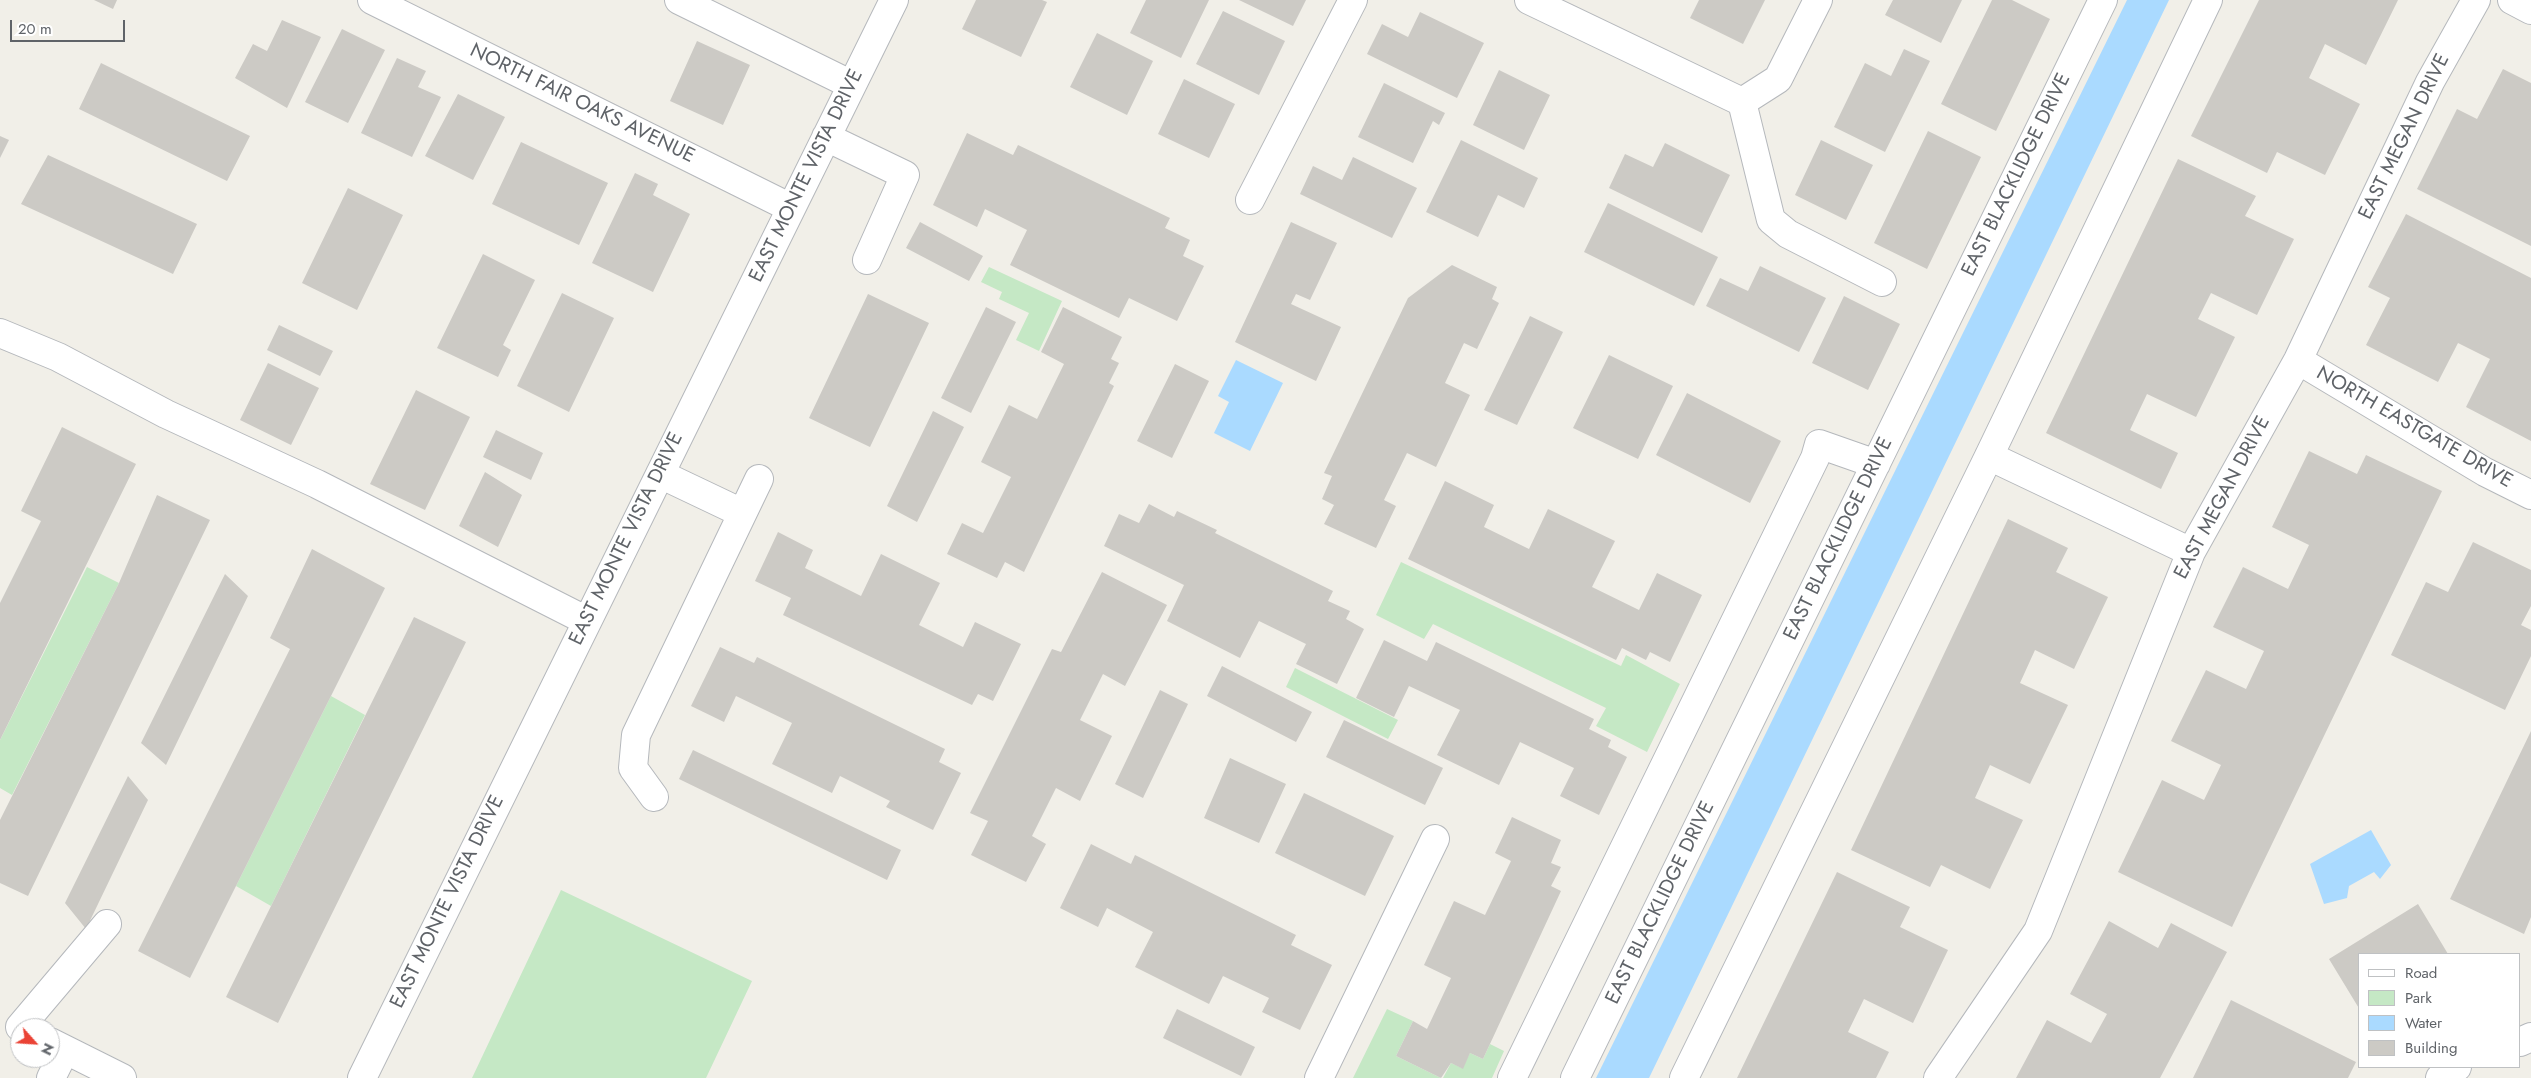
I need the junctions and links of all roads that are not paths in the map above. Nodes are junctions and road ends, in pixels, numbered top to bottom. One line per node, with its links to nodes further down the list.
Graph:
1 (372, 0): 16 (street, NORTH FAIR OAKS AVENUE)
2 (679, 0): 12 (street)
3 (894, 0): 12 (street, EAST MONTE VISTA DRIVE)
4 (1353, 0): 15 (street)
5 (1528, 0): 13 (street)
6 (1818, 0): 13 (street)
7 (2103, 0): 22 (street, EAST BLACKLIDGE DRIVE)
8 (2208, 0): 21 (street)
9 (2476, 0): 20 (street, EAST MEGAN DRIVE)
10 (2512, 0): 11 (street)
11 (2531, 10)
12 (852, 85): 14 (street, EAST MONTE VISTA DRIVE)
13 (1742, 102): 18 (street)
14 (826, 137): 16 (street, EAST MONTE VISTA DRIVE); 17 (street)
15 (1250, 200)
16 (791, 208): 23 (street, EAST MONTE VISTA DRIVE)
17 (866, 260)
18 (1882, 282)
19 (0, 333): 28 (street)
20 (2298, 360): 25 (street, NORTH EASTGATE DRIVE); 27 (street, EAST MEGAN DRIVE)
21 (1989, 456): 27 (street); 40 (street)
22 (1876, 464): 38 (street); 39 (street, EAST BLACKLIDGE DRIVE)
23 (660, 474): 26 (street); 28 (street, EAST MONTE VISTA DRIVE)
24 (759, 479): 26 (street)
25 (2531, 495)
26 (742, 513): 29 (street)
27 (2191, 552): 41 (street, EAST MEGAN DRIVE)
28 (587, 621): 36 (street, EAST MONTE VISTA DRIVE)
29 (654, 797)
30 (1435, 838): 37 (street)
31 (107, 924): 32 (street)
32 (29, 1018)
33 (60, 1047): 35 (street)
34 (2455, 1068): 42 (street)
35 (122, 1078)
36 (362, 1078)
37 (1319, 1078)
38 (1512, 1078)
39 (1575, 1078)
40 (1684, 1078)
41 (1938, 1078)
42 (2440, 1078)

